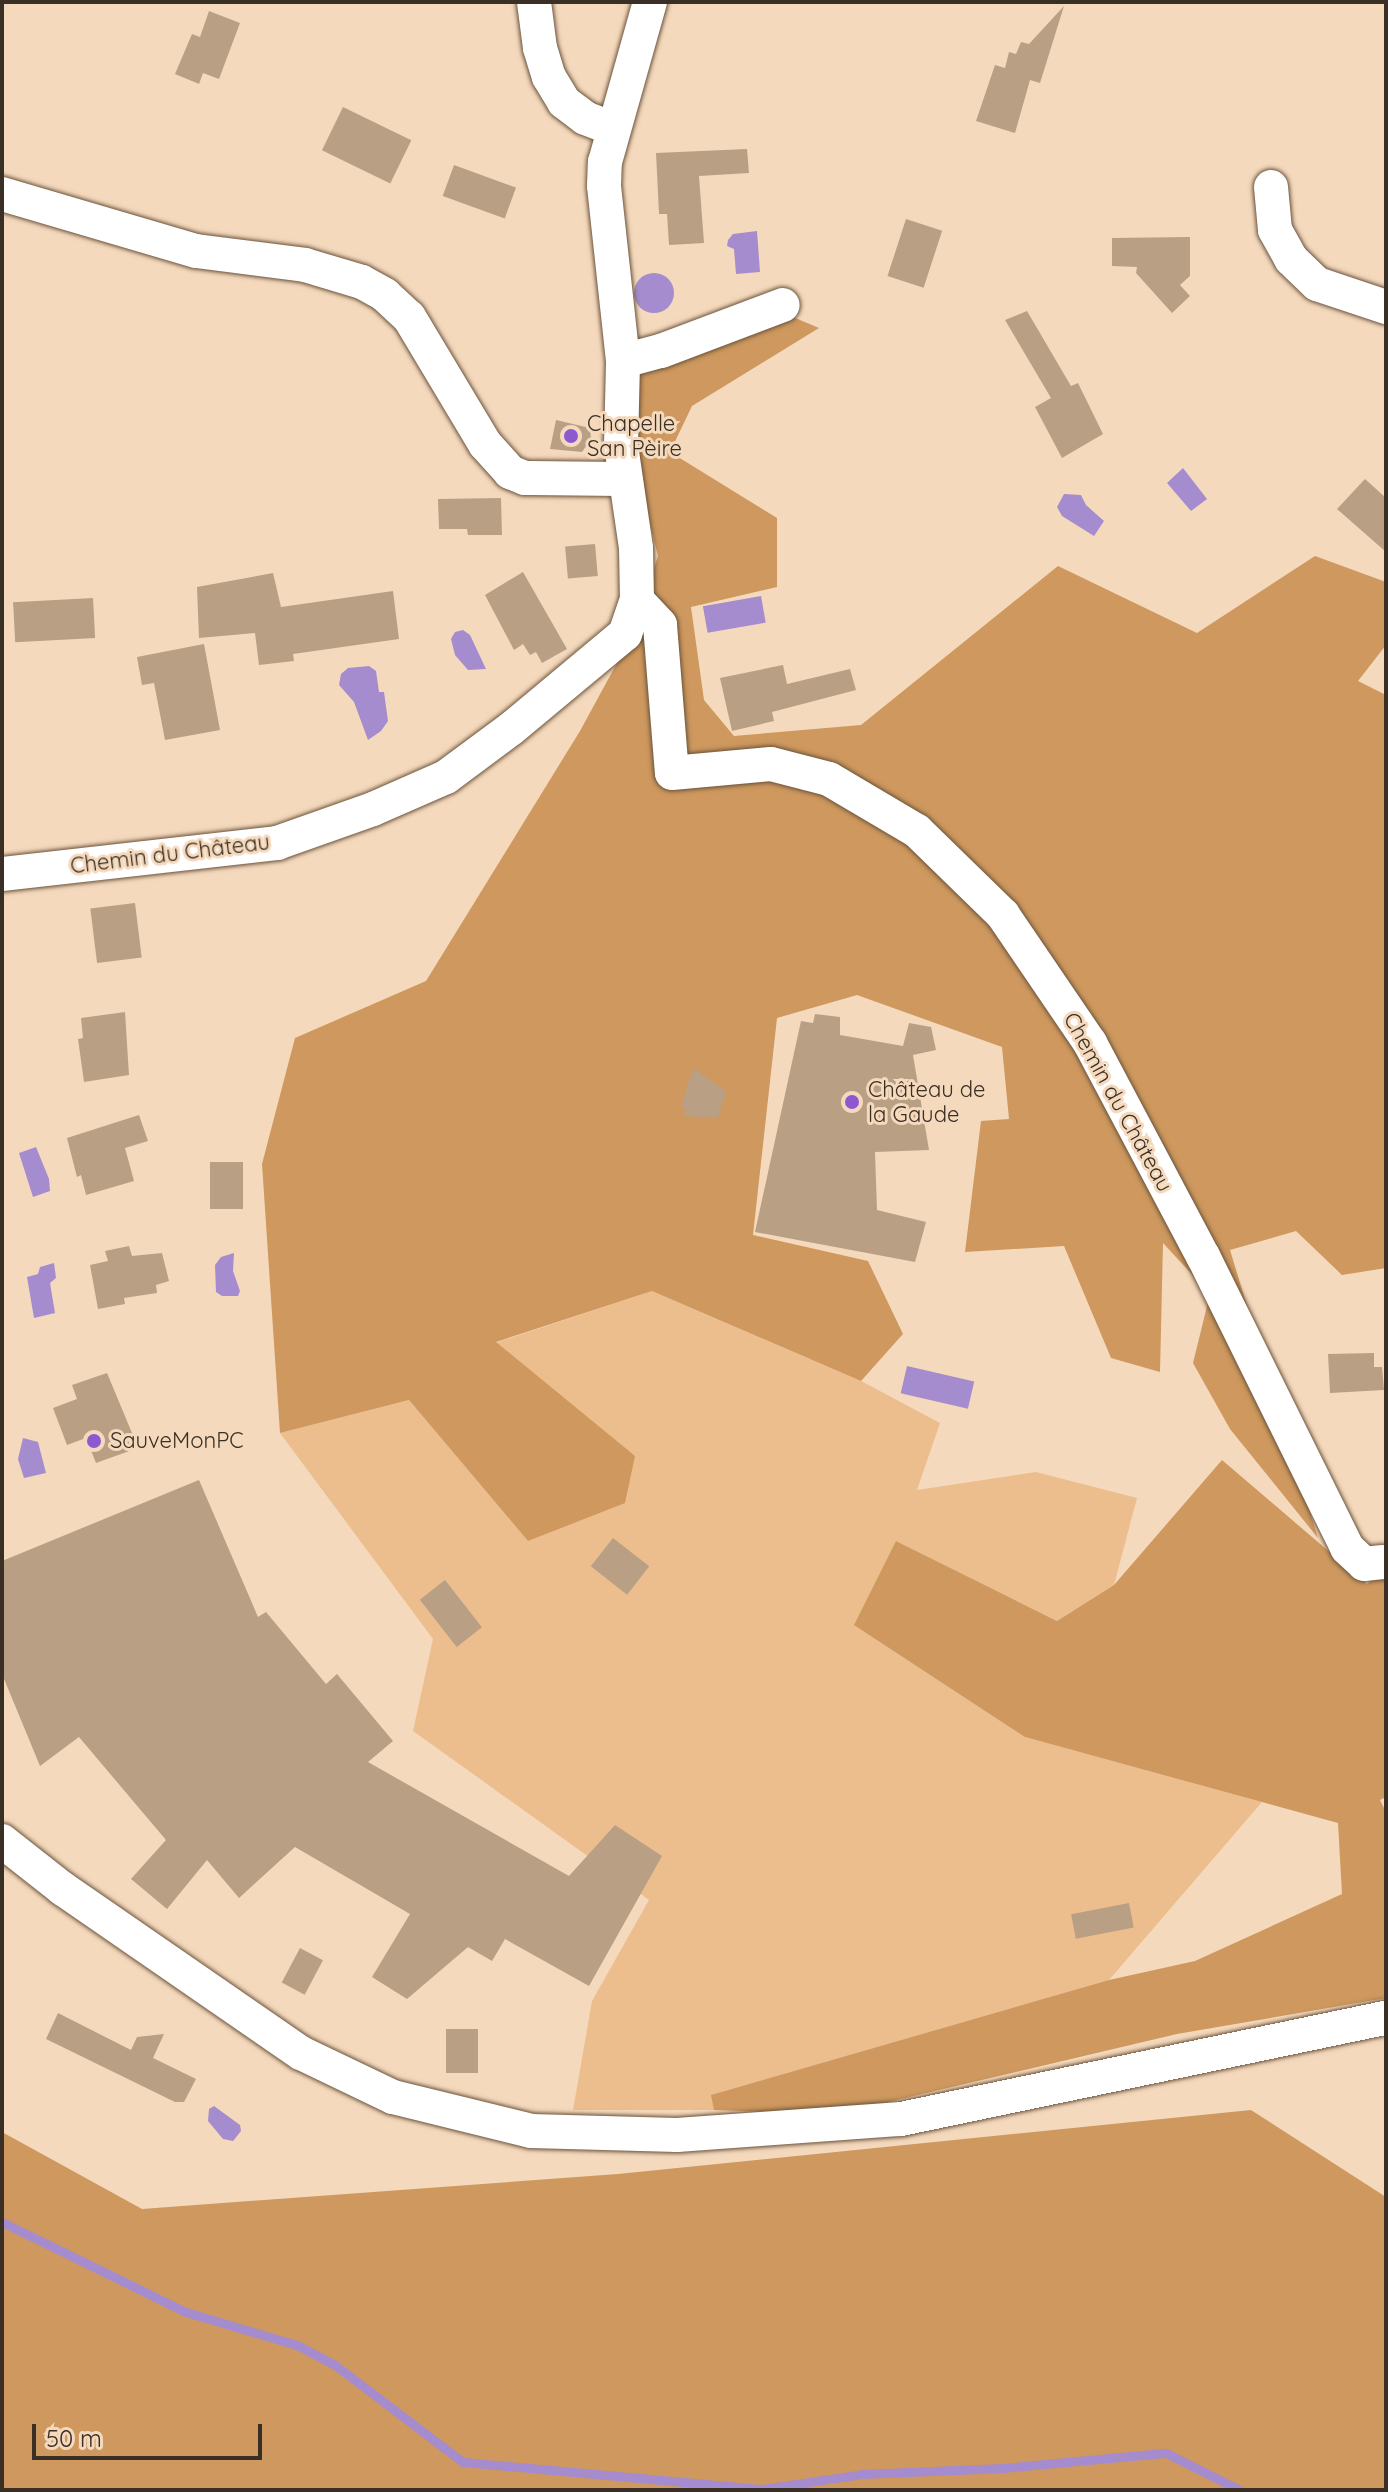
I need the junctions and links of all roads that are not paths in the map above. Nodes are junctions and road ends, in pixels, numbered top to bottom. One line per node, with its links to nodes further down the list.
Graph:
1 (534, 2): 3 (street)
2 (650, 2): 3 (street, Chemin du Château)
3 (613, 129): 8 (street, Chemin du Château)
4 (1271, 187): 7 (street)
5 (2, 194): 9 (street)
6 (783, 305): 8 (street)
7 (1386, 307)
8 (623, 361): 9 (street, Chemin du Château)
9 (625, 479): 10 (street, Chemin du Château)
10 (637, 600): 11 (street, Chemin du Château); 12 (street, Chemin du Château)
11 (2, 874)
12 (1383, 1562)
13 (2, 1841): 14 (street)
14 (1386, 2018)

